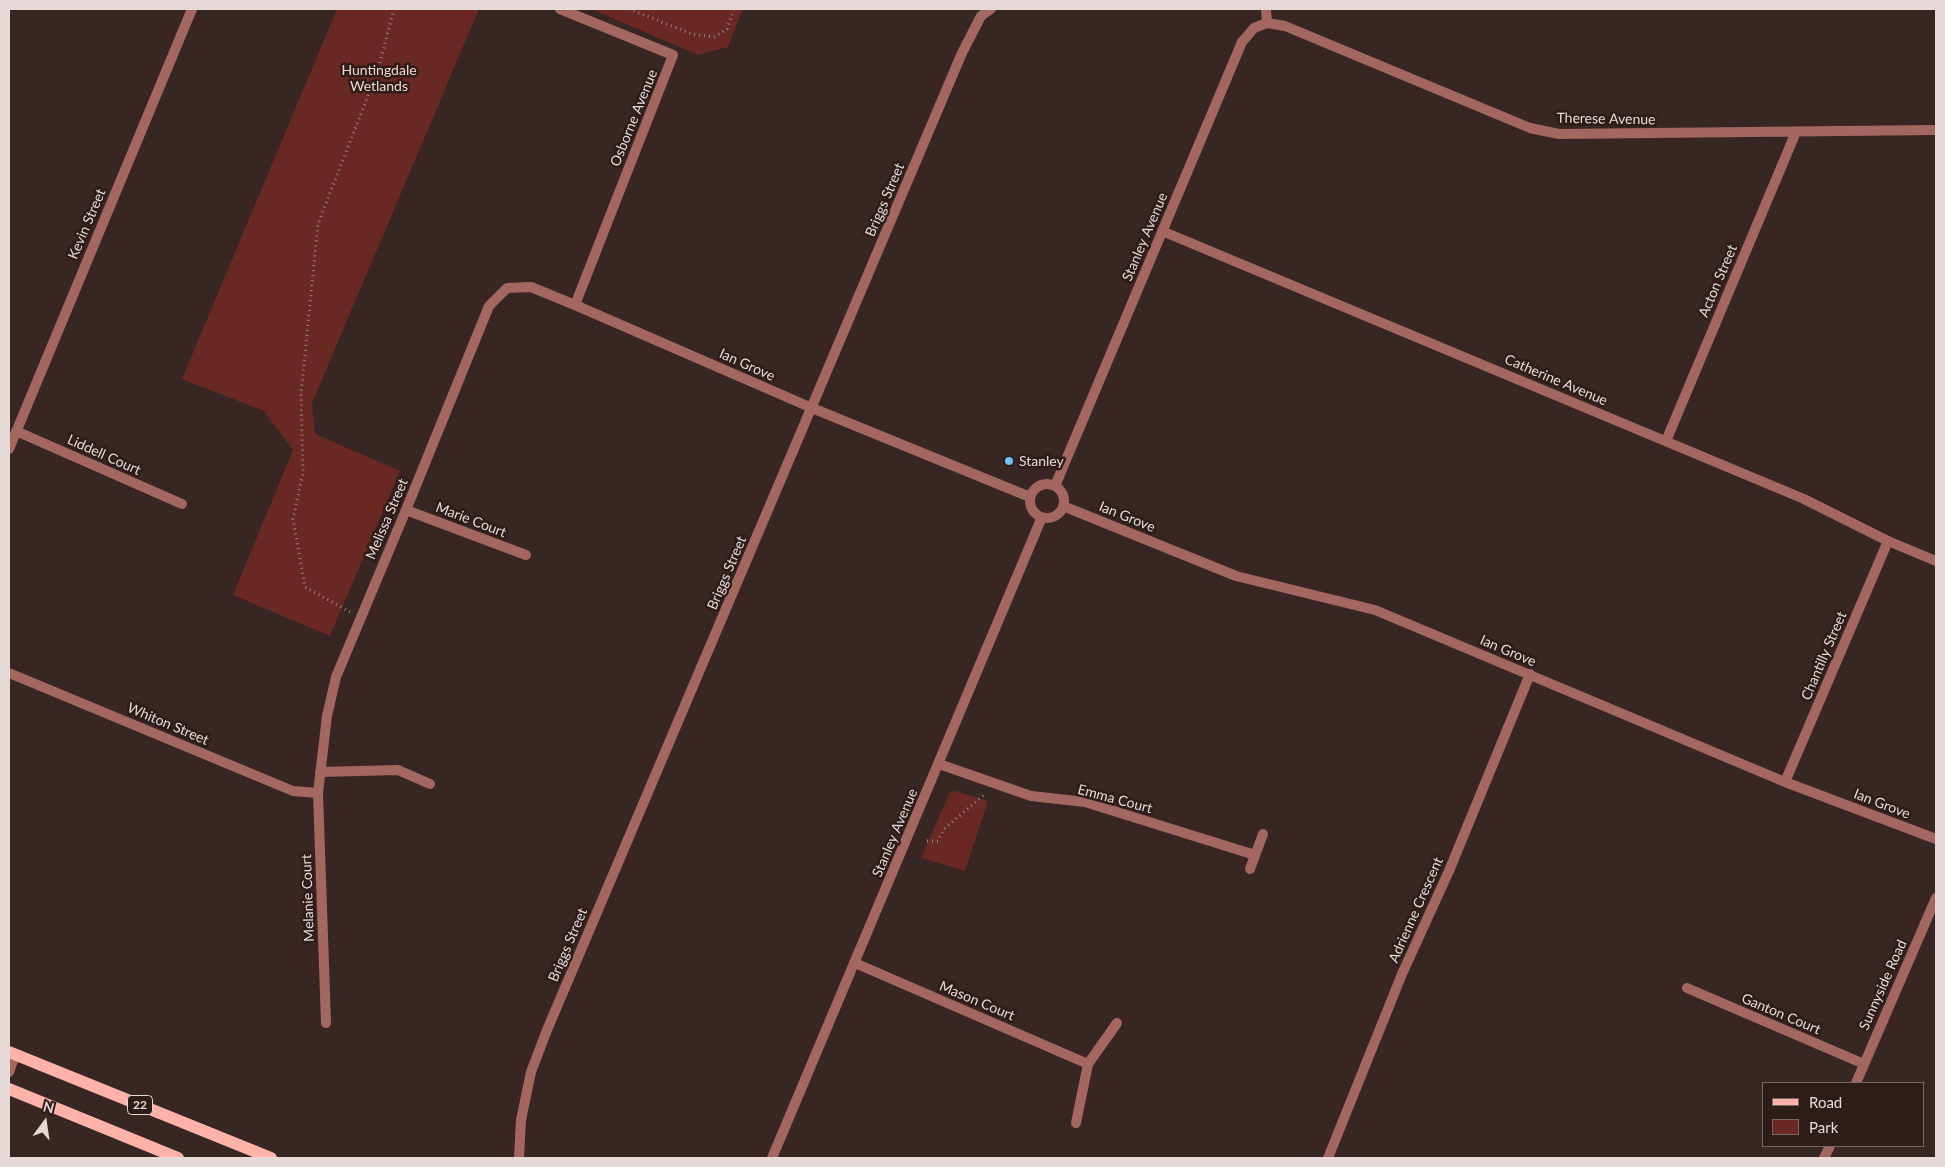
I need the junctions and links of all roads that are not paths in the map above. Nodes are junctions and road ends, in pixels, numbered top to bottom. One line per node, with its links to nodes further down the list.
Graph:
1 (192, 9): 12 (street, Kevin Street)
2 (560, 9): 10 (street, Osborne Avenue)
3 (991, 9): 11 (street, Briggs Street)
4 (1266, 9): 5 (street)
5 (1267, 23): 7 (street, Therese Avenue); 8 (street, Stanley Avenue)
6 (1936, 130): 7 (street, Therese Avenue)
7 (1796, 132): 13 (street, Acton Street)
8 (1162, 231): 13 (street, Catherine Avenue); 15 (street, Stanley Avenue)
9 (507, 288): 10 (street, Ian Grove); 19 (street, Melissa Street)
10 (575, 305): 11 (street, Ian Grove)
11 (812, 408): 16 (street, Ian Grove); 49 (street, Briggs Street)
12 (16, 431): 14 (street, Kevin Street); 17 (street, Liddell Court)
13 (1666, 441): 21 (street, Catherine Avenue)
14 (9, 449)
15 (1055, 486): 16 (street); 18 (street)
16 (1030, 497): 20 (street)
17 (182, 504)
18 (1063, 506): 20 (street); 25 (street, Ian Grove)
19 (406, 510): 22 (street, Marie Court); 27 (street, Melissa Street)
20 (1042, 517): 26 (street, Stanley Avenue)
21 (1888, 540): 23 (street, Catherine Avenue); 28 (street, Chantilly Street)
22 (526, 555)
23 (1936, 561)
24 (9, 673): 30 (street, Whiton Street)
25 (1530, 674): 28 (street, Ian Grove); 51 (street, Adrienne Crescent)
26 (939, 764): 33 (street, Emma Court); 36 (street, Stanley Avenue)
27 (320, 772): 29 (street); 30 (street, Melanie Court)
28 (1785, 782): 32 (street, Ian Grove)
29 (430, 784)
30 (318, 793): 38 (street, Melanie Court)
31 (1263, 834): 33 (street)
32 (1936, 839)
33 (1254, 855): 34 (street)
34 (1250, 869)
35 (1936, 898): 42 (street, Sunnyside Road)
36 (855, 963): 41 (street, Mason Court); 50 (street, Stanley Avenue)
37 (1688, 988): 42 (street, Ganton Court)
38 (326, 1023)
39 (1116, 1023): 41 (street)
40 (12, 1054): 43 (street); 48 (main road, 22)
41 (1088, 1064): 46 (street)
42 (1864, 1064): 44 (street, Sunnyside Road)
43 (9, 1072)
44 (1856, 1082)
45 (9, 1089): 47 (main road)
46 (1076, 1123)
47 (178, 1158)
48 (271, 1158)
49 (519, 1158)
50 (772, 1158)
51 (1328, 1158)

